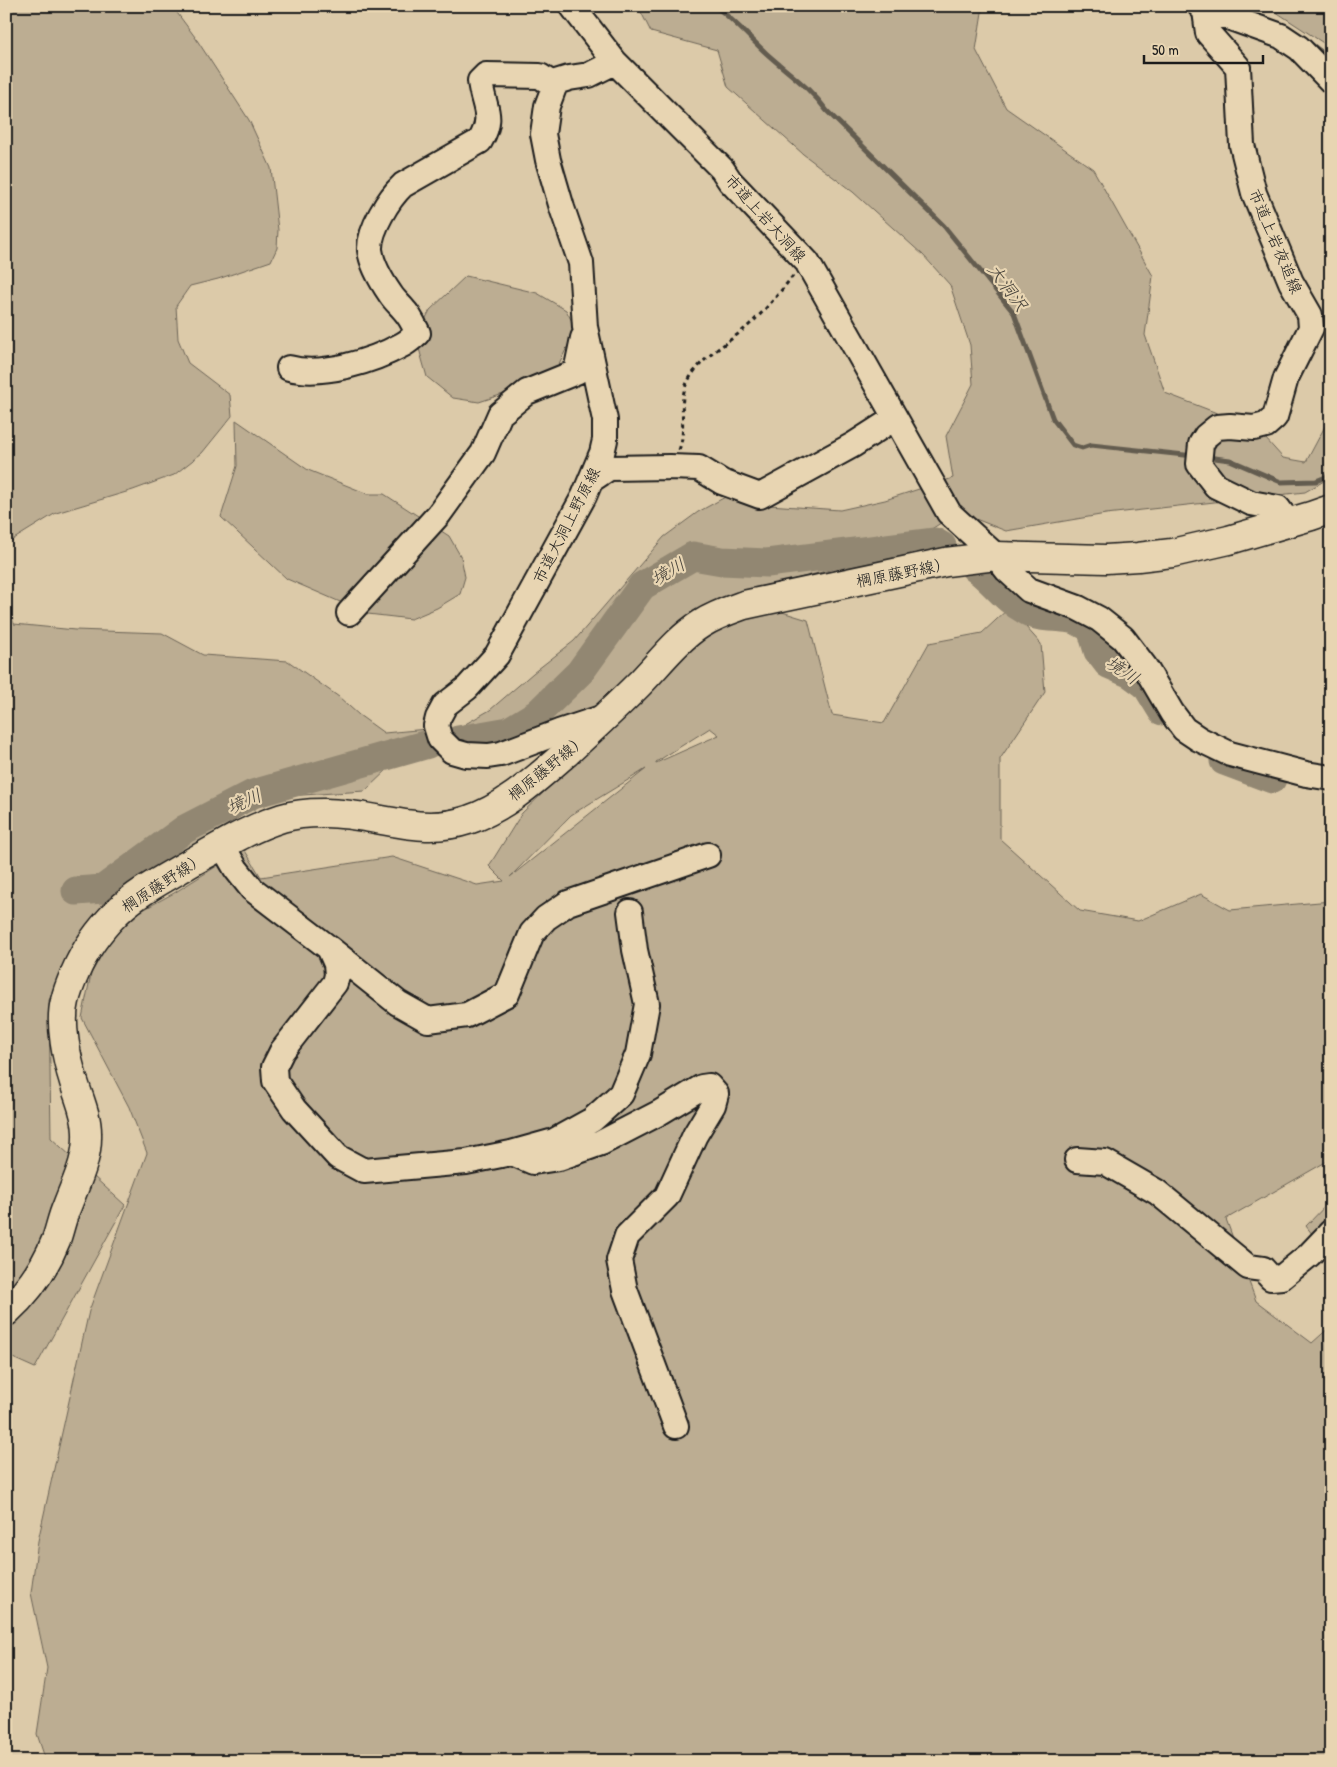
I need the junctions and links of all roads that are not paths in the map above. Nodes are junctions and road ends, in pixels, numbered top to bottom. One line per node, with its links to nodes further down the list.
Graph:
1 (572, 6): 3 (street, 市道上岩大洞線)
2 (1202, 9): 4 (street); 11 (street, 市道上岩夜追線)
3 (615, 62): 5 (street); 8 (street, 市道上岩大洞線)
4 (1331, 81)
5 (555, 86): 6 (street, 市道大洞上野原線); 7 (street)
6 (585, 327): 9 (street, 市道大洞上野原線); 13 (street)
7 (290, 368)
8 (896, 418): 9 (street); 12 (street, 市道上岩大洞線)
9 (591, 480): 14 (street, 市道大洞上野原線)
10 (1331, 509): 11 (main road, 棡原藤野線）)
11 (1289, 523): 12 (main road, 棡原藤野線）)
12 (996, 556): 14 (main road, 棡原藤野線）); 15 (street, 市道上岩大洞線)
13 (349, 613)
14 (607, 716): 16 (main road, 棡原藤野線）)
15 (1331, 778)
16 (222, 845): 19 (street); 23 (main road, 棡原藤野線）)
17 (708, 855): 19 (street)
18 (630, 912): 20 (street)
19 (329, 948): 20 (street)
20 (511, 1153): 24 (street)
21 (1077, 1160): 22 (street)
22 (1331, 1232)
23 (6, 1312)
24 (676, 1426)

